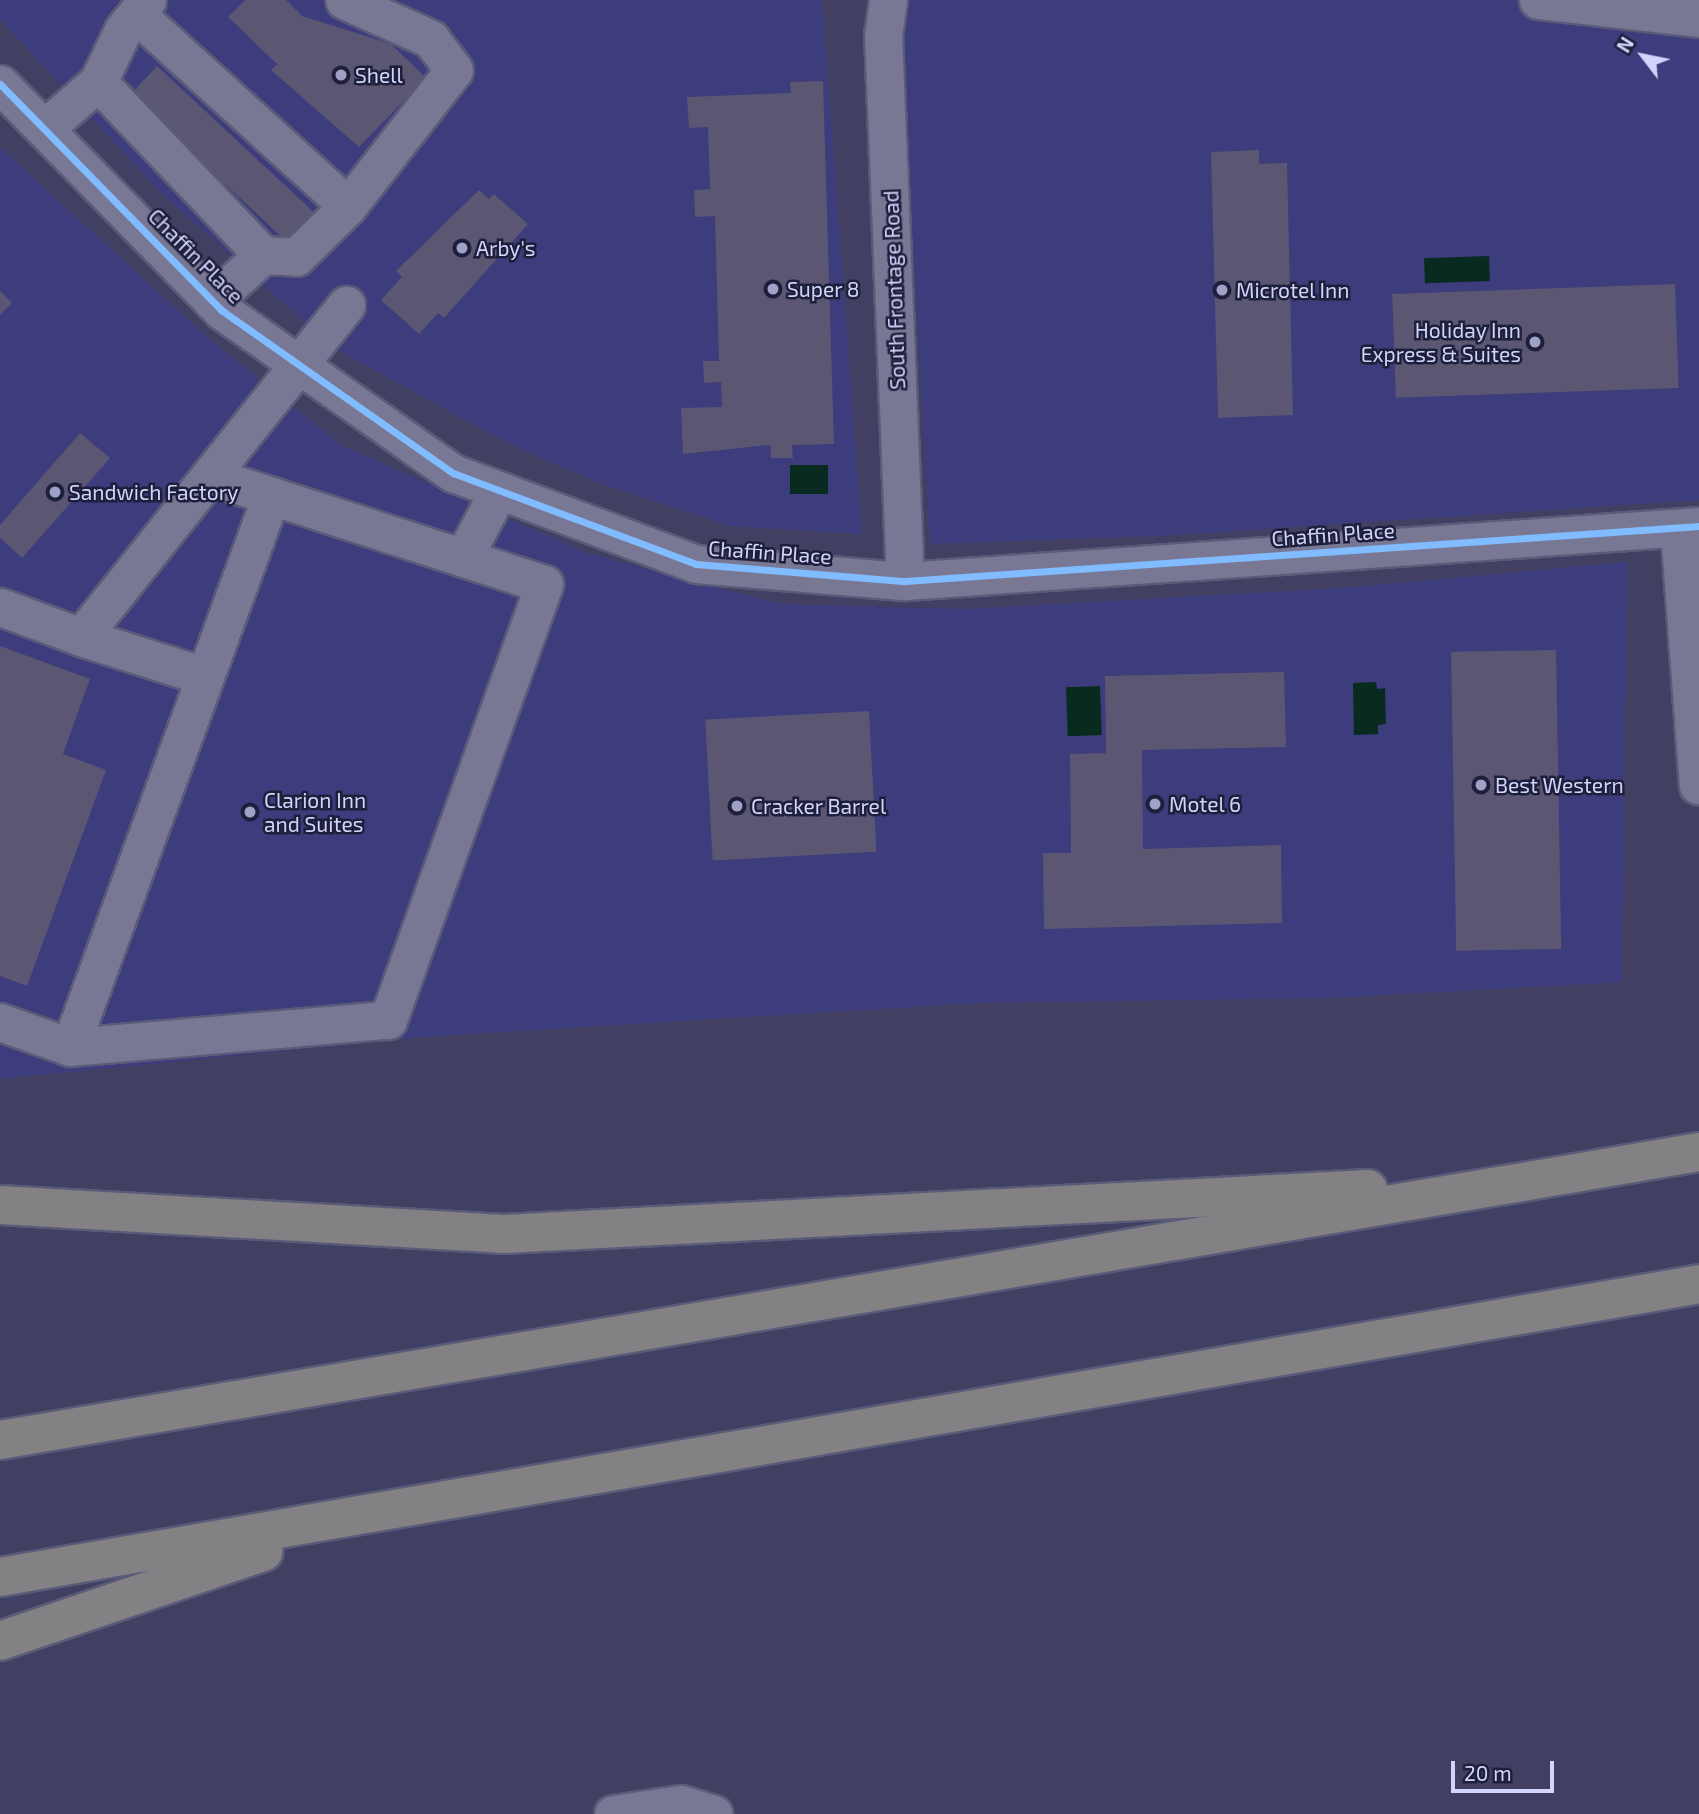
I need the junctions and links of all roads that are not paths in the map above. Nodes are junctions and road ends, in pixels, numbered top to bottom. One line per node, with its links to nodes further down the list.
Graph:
1 (344, 0): 9 (street)
2 (888, 0): 19 (street, South Frontage Road)
3 (1538, 0): 5 (street)
4 (129, 11): 6 (street); 9 (street)
5 (1699, 18)
6 (98, 82): 8 (street); 10 (street)
7 (2, 90): 8 (street, Chaffin Place)
8 (45, 128): 11 (street, Chaffin Place)
9 (348, 206): 10 (street)
10 (263, 255): 11 (street)
11 (212, 300): 13 (street, Chaffin Place)
12 (346, 305): 13 (street)
13 (298, 364): 14 (street); 15 (street, Chaffin Place)
14 (209, 476): 16 (street); 21 (street)
15 (498, 492): 18 (street); 19 (street, Chaffin Place)
16 (271, 496): 18 (street); 22 (street)
17 (1689, 527): 19 (street, Chaffin Place); 23 (street)
18 (463, 558): 25 (street)
19 (905, 580)
20 (0, 607): 21 (street)
21 (81, 637): 22 (street)
22 (204, 676): 25 (street)
23 (1698, 785)
24 (0, 1022): 25 (street)
25 (70, 1047)
26 (1699, 1152): 27 (highway)
27 (1552, 1179): 28 (highway); 30 (highway)
28 (0, 1205)
29 (1699, 1283): 31 (highway)
30 (0, 1440)
31 (374, 1515): 32 (highway); 33 (highway)
32 (0, 1577)
33 (0, 1641)
34 (614, 1814): 35 (street)
35 (713, 1814)

